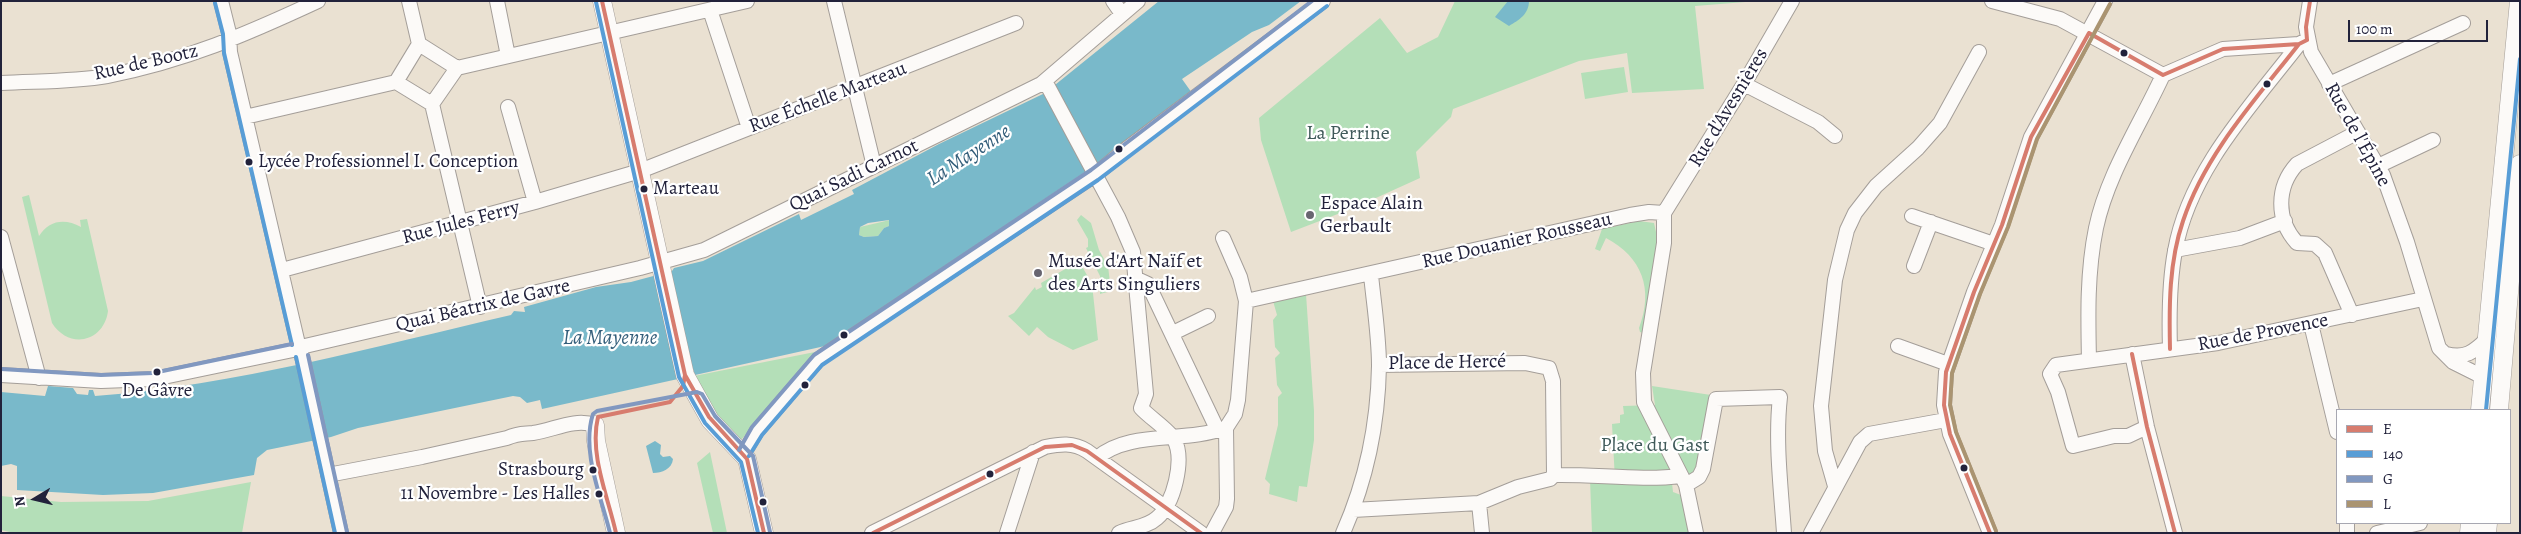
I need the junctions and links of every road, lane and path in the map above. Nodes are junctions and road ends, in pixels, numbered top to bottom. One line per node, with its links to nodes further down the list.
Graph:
1 (221, 1): 22 (street)
2 (318, 1): 22 (street, Rue de Bootz)
3 (409, 1): 24 (street)
4 (497, 1): 26 (street)
5 (602, 1): 20 (main road)
6 (747, 1): 16 (street)
7 (834, 1): 34 (street)
8 (1113, 1): 17 (street)
9 (1138, 1): 17 (street, Quai Sadi Carnot)
10 (1323, 1): 46 (street)
11 (1792, 1): 32 (street, Rue d'Avesnières)
12 (1992, 1): 21 (street)
13 (2105, 1): 21 (street)
14 (2310, 1): 23 (street, Rue de l'Épine)
15 (2519, 1): 69 (main road)
16 (710, 10): 20 (street); 38 (street)
17 (1122, 14): 29 (street, Quai Sadi Carnot)
18 (1016, 23): 34 (street, Rue Échelle Marteau)
19 (2464, 23): 33 (street)
20 (609, 32): 26 (street); 45 (main road)
21 (2088, 33): 28 (street); 55 (street)
22 (229, 42): 31 (street, Rue de Bootz); 37 (street)
23 (2303, 42): 28 (street); 33 (street, Rue de l'Épine); 56 (street)
24 (419, 44): 27 (street); 30 (street)
25 (1979, 52): 95 (street)
26 (508, 56): 27 (street)
27 (457, 68): 35 (street)
28 (2163, 75): 75 (street)
29 (1045, 81): 43 (street, Quai Sadi Carnot); 46 (street)
30 (396, 82): 35 (street); 37 (street)
31 (1, 83)
32 (1744, 84): 40 (street); 48 (street, Rue d'Avesnières)
33 (2329, 84): 39 (street, Rue de l'Épine)
34 (854, 88): 38 (street, Rue Échelle Marteau); 43 (street)
35 (432, 104): 51 (street)
36 (508, 107): 47 (street)
37 (245, 117): 59 (street)
38 (750, 128): 45 (street, Rue Échelle Marteau)
39 (2358, 132): 44 (street, Rue de l'Épine); 50 (street)
40 (1835, 136)
41 (2433, 140): 44 (street)
42 (2520, 164): 82 (main road)
43 (874, 166): 57 (street, Quai Sadi Carnot)
44 (2378, 166): 62 (street, Rue de l'Épine)
45 (640, 171): 47 (street, Rue Jules Ferry); 57 (main road)
46 (1095, 175): 61 (street); 90 (street)
47 (535, 202): 51 (street, Rue Jules Ferry)
48 (1664, 213): 60 (street, Rue Douanier Rousseau); 94 (street)
49 (1912, 216): 52 (street)
50 (2285, 221): 56 (street); 66 (street)
51 (461, 222): 59 (street, Rue Jules Ferry); 64 (street)
52 (1931, 222): 55 (street); 58 (street)
53 (1, 237): 80 (street)
54 (1223, 238): 63 (street)
55 (1994, 244): 76 (street)
56 (2175, 250): 72 (street)
57 (659, 262): 64 (street, Quai Béatrix de Gavre); 90 (main road)
58 (1914, 266)
59 (282, 270): 71 (street)
60 (1371, 275): 63 (street, Rue Douanier Rousseau); 77 (street, Place de Hercé)
61 (1135, 278): 68 (street); 88 (street)
62 (2423, 299): 66 (street, Rue de Provence); 74 (street, Rue de l'Épine)
63 (1246, 301): 87 (street)
64 (480, 307): 71 (street, Quai Béatrix de Gavre)
65 (1208, 316): 68 (street)
66 (2352, 316): 67 (street, Rue de Provence)
67 (2311, 324): 72 (street, Rue de Provence); 86 (street)
68 (1173, 333): 87 (street)
69 (2486, 339): 74 (street); 79 (main road)
70 (1898, 346): 76 (street)
71 (299, 349): 80 (street, Quai Béatrix de Gavre); 92 (street)
72 (2170, 349): 73 (street, Rue de Provence)
73 (2132, 354): 75 (street, Rue de Provence); 85 (street)
74 (2445, 354): 79 (street, Rue de l'Épine)
75 (2089, 360): 85 (street, Rue de Provence)
76 (1948, 364): 83 (street)
77 (1379, 365): 93 (street, Place de Hercé); 98 (street)
78 (1, 374): 80 (street, Quai Béatrix de Gavre)
79 (2483, 377): 81 (main road)
80 (39, 378)
81 (2480, 409)
82 (2499, 409)
83 (1946, 420): 95 (street); 113 (street)
84 (589, 426): 92 (street); 102 (main road)
85 (2147, 427): 114 (street)
86 (2336, 428)
87 (1222, 430): 88 (street); 107 (street)
88 (1174, 438): 91 (street); 97 (street)
89 (1034, 452): 91 (street); 100 (street); 104 (street)
90 (744, 453): 103 (main road)
91 (1097, 458): 97 (street)
92 (328, 474): 101 (street)
93 (1554, 475): 94 (street); 96 (street)
94 (1684, 480): 110 (street); 111 (street)
95 (1835, 486): 112 (street)
96 (1479, 503): 98 (street); 109 (street)
97 (1166, 509): 105 (street); 106 (street)
98 (1353, 510): 108 (street)
99 (2416, 524): 115 (street)
100 (875, 532)
101 (341, 533)
102 (616, 533)
103 (764, 533)
104 (1007, 533)
105 (1119, 533)
106 (1201, 533)
107 (1212, 533)
108 (1343, 533)
109 (1482, 533)
110 (1696, 533)
111 (1784, 533)
112 (1811, 533)
113 (1990, 533)
114 (2175, 533)
115 (2377, 533)

